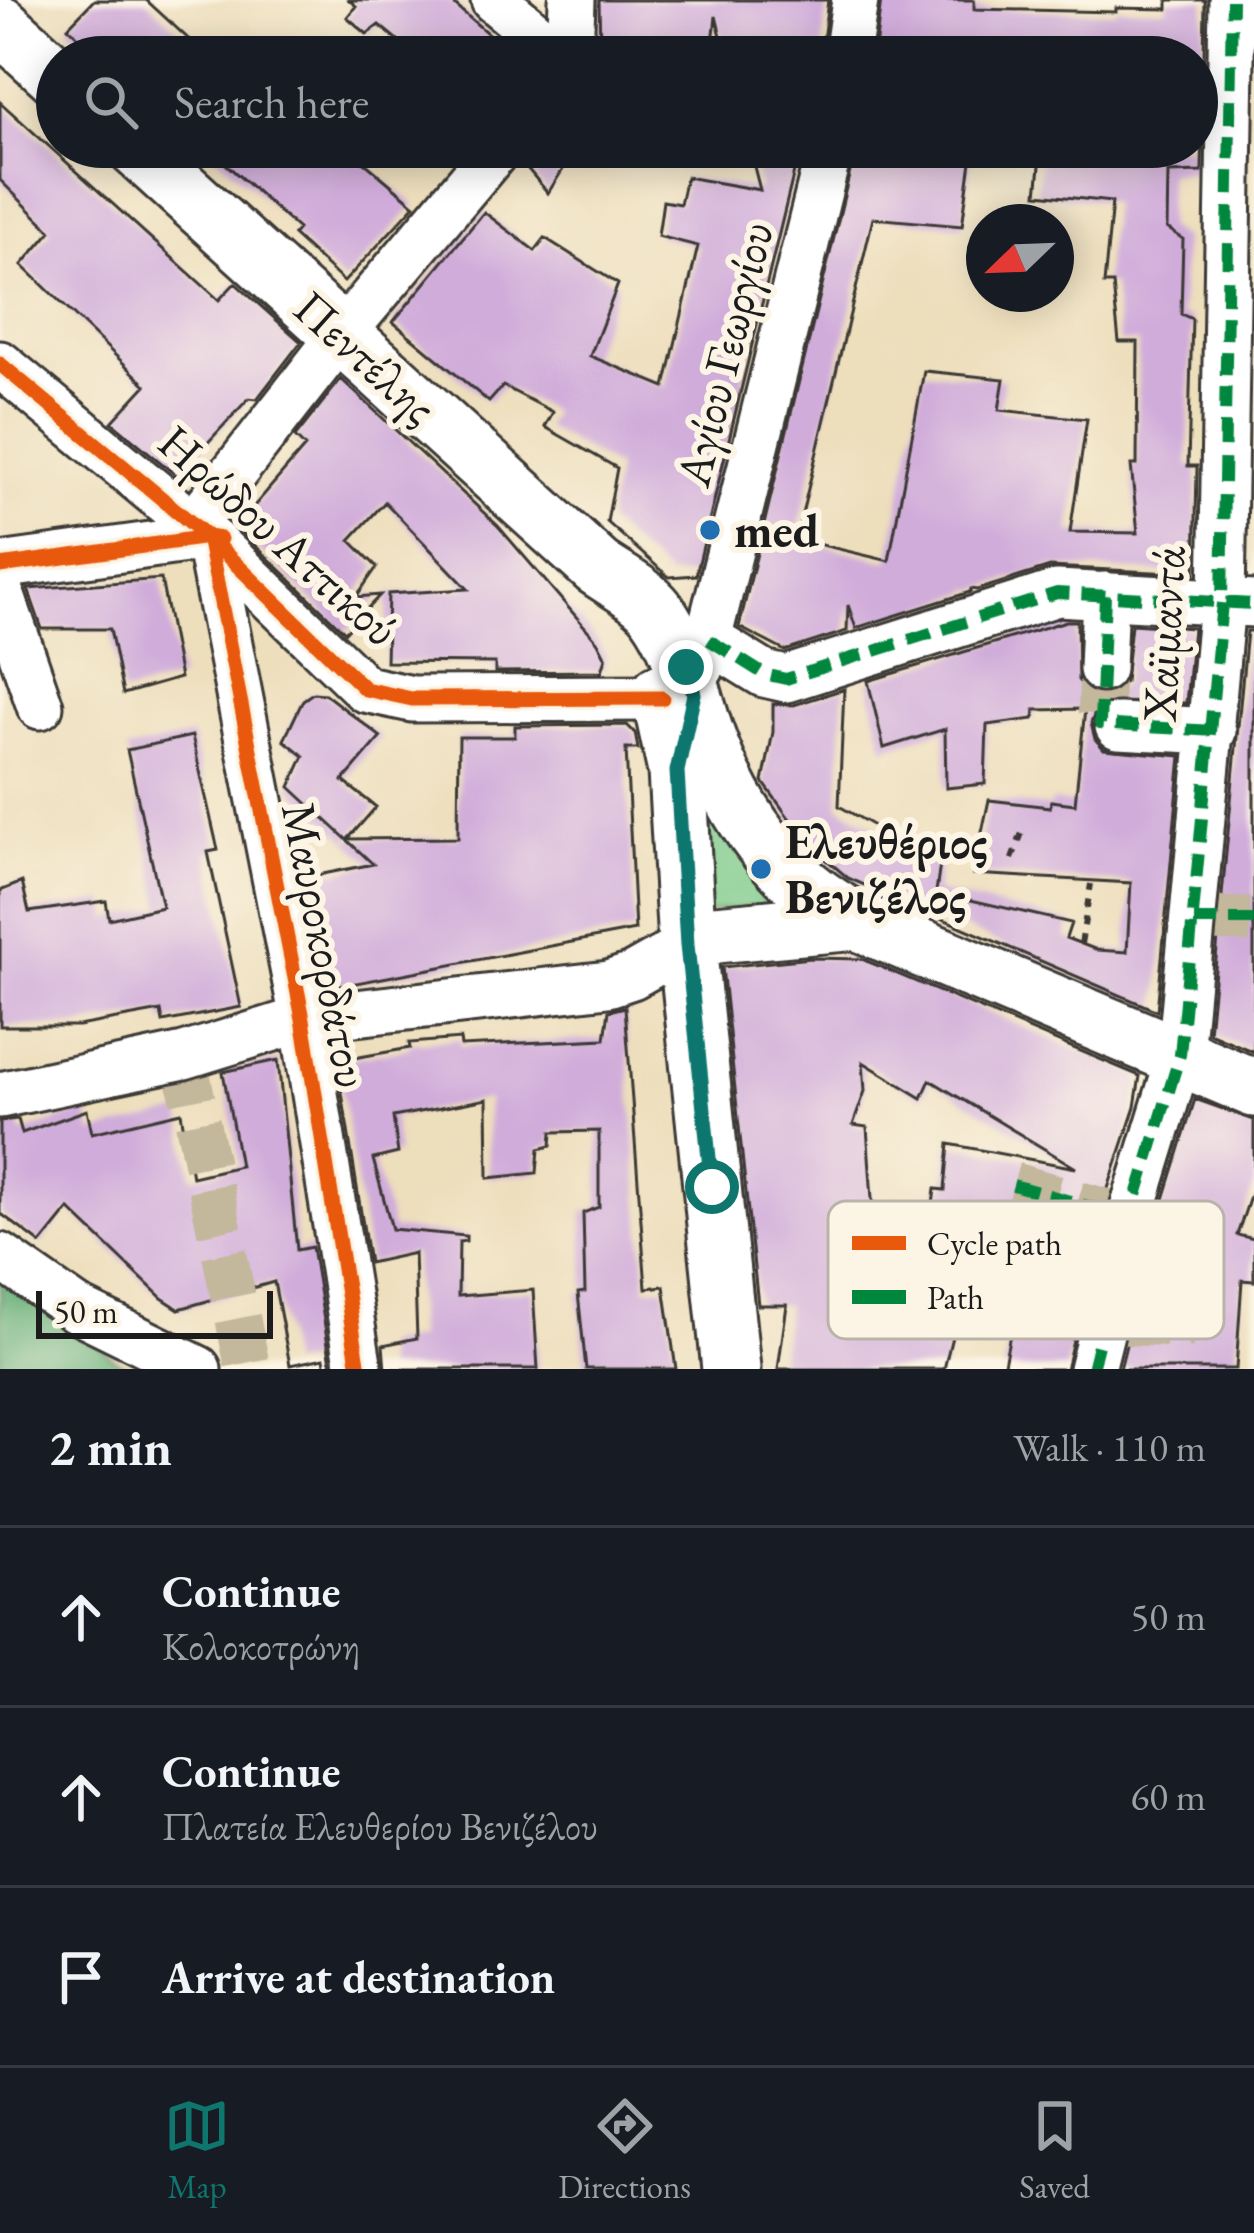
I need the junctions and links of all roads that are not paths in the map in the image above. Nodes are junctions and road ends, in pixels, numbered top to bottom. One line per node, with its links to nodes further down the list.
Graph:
1 (494, 0): 6 (street)
2 (572, 0): 7 (street)
3 (855, 0): 8 (street)
4 (1232, 0): 10 (street, Χαϊμαντά)
5 (0, 24): 9 (main road)
6 (539, 36)
7 (568, 36)
8 (851, 36)
9 (36, 57)
10 (1227, 86): 22 (street, Χαϊμαντά)
11 (158, 168): 14 (main road, Πεντέλης)
12 (481, 168): 14 (street)
13 (825, 168): 19 (street, Αγίου Γεωργίου)
14 (341, 334): 16 (street); 18 (main road, Πεντέλης)
15 (0, 364): 16 (street, Ηρώδου Αττικού)
16 (200, 531): 17 (street); 26 (street, Ηρώδου Αττικού); 32 (street, Μαυροκορδάτου)
17 (0, 566)
18 (597, 566): 23 (main road); 26 (main road)
19 (724, 587): 23 (street); 24 (street, Αγίου Γεωργίου)
20 (0, 592): 27 (street)
21 (1105, 595): 22 (street); 24 (street); 25 (street)
22 (1238, 604): 29 (street, Χαϊμαντά)
23 (653, 607): 26 (main road)
24 (709, 640): 26 (street, Αγίου Γεωργίου)
25 (1102, 669)
26 (678, 696): 30 (main road); 31 (main road)
27 (40, 706)
28 (1118, 725): 29 (street)
29 (1213, 730): 33 (street, Χαϊμαντά)
30 (857, 921): 31 (main road); 33 (main road)
31 (687, 945): 32 (street); 41 (main road)
32 (303, 1019): 35 (street); 40 (street, Μαυροκορδάτου)
33 (1180, 1055): 34 (main road); 36 (street, Χαϊμαντά)
34 (1254, 1088)
35 (0, 1095)
36 (1135, 1201)
37 (0, 1256): 39 (street)
38 (1105, 1339): 42 (street, Χαϊμαντά)
39 (198, 1369)
40 (359, 1369)
41 (731, 1369)
42 (1092, 1369)

